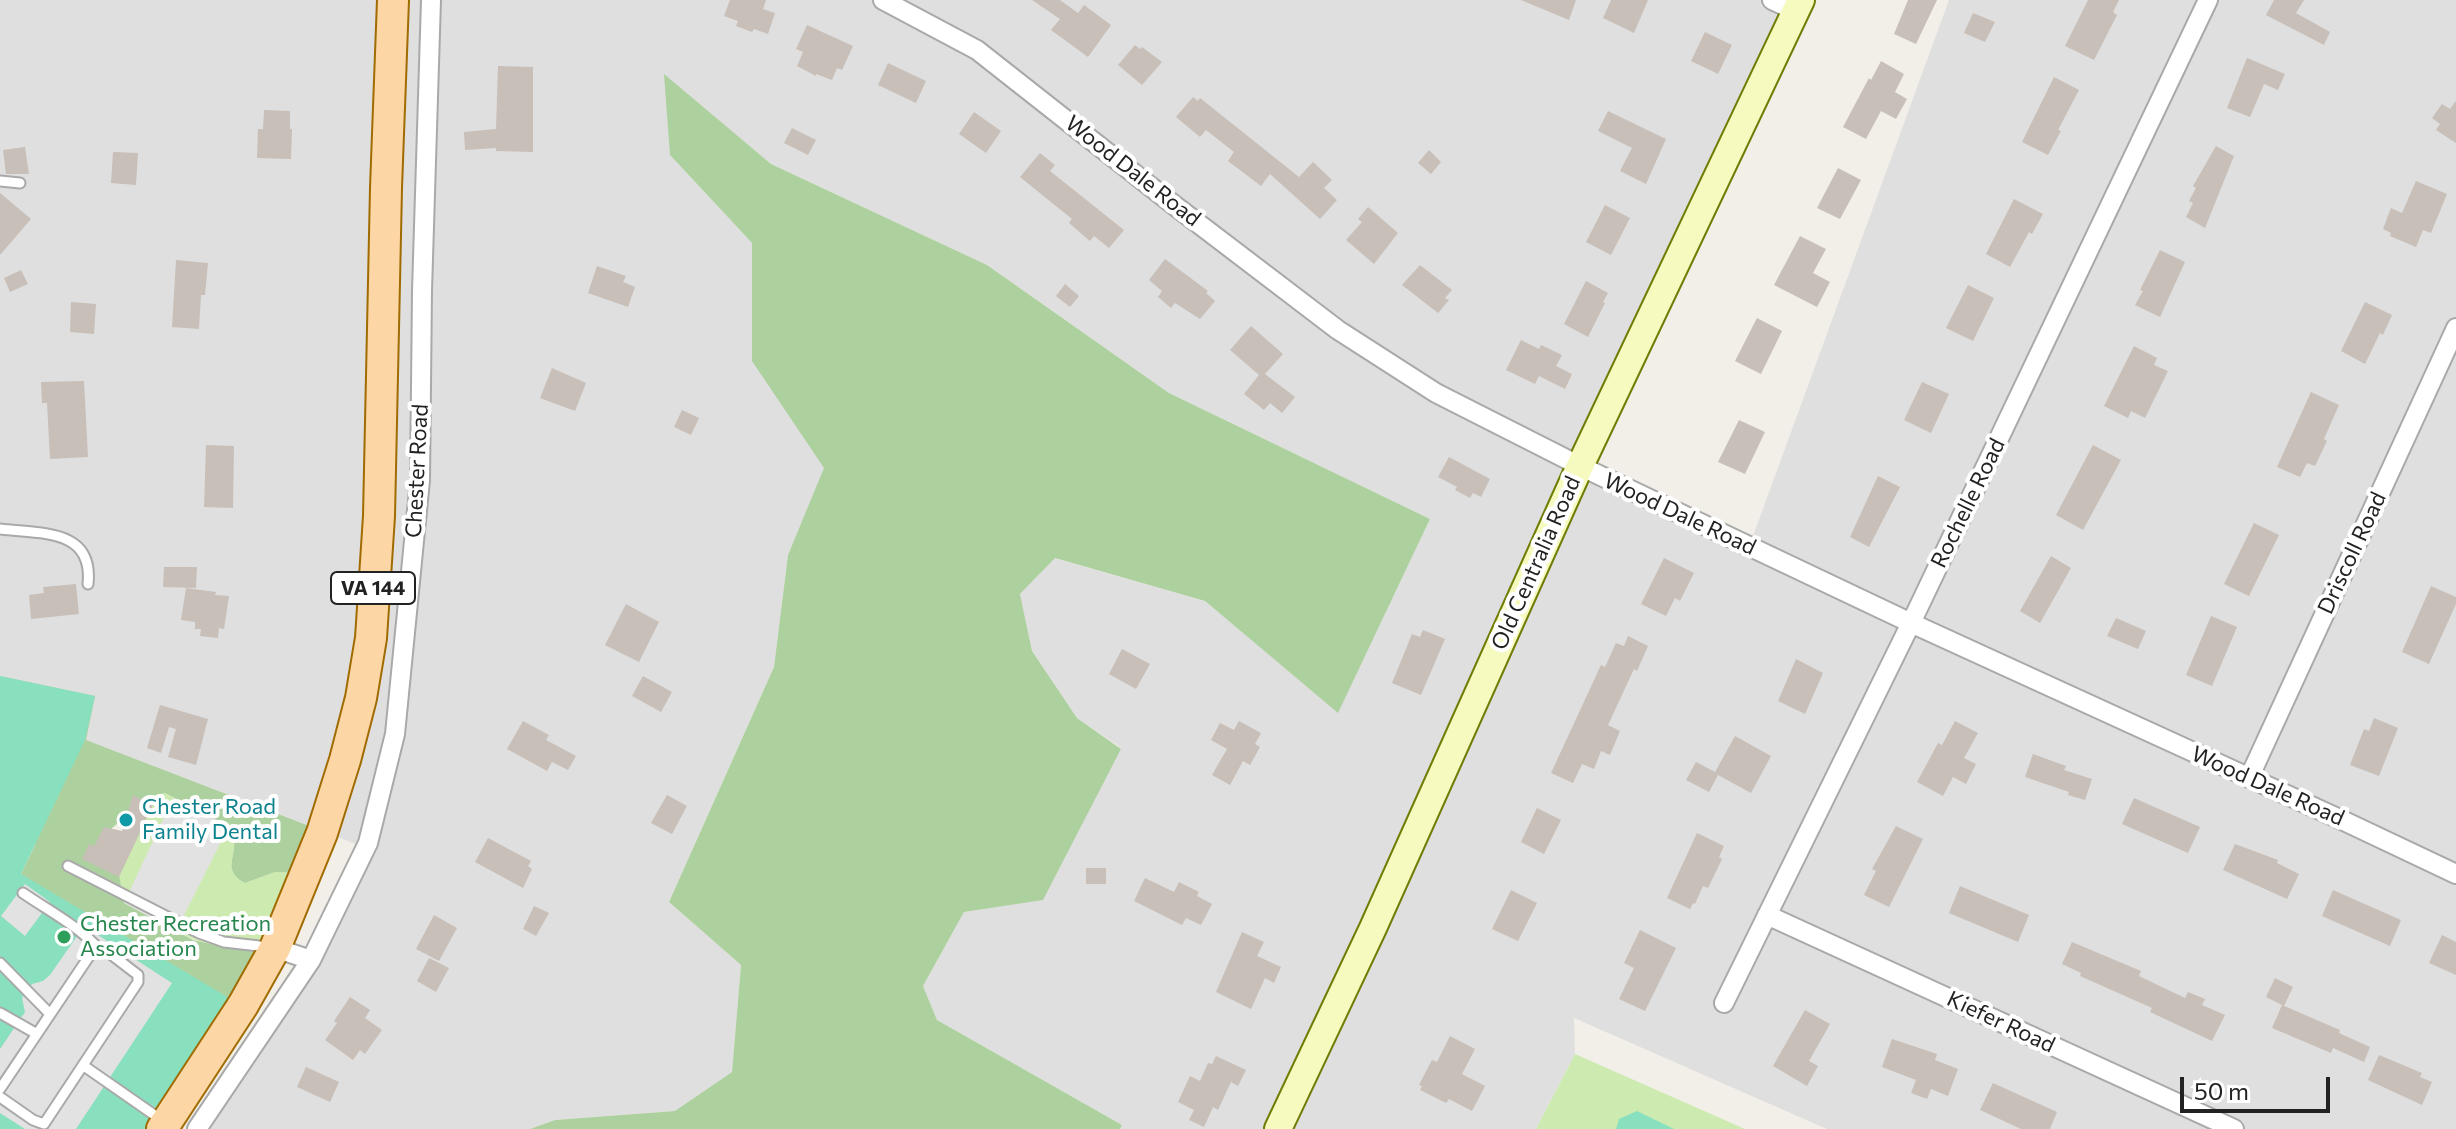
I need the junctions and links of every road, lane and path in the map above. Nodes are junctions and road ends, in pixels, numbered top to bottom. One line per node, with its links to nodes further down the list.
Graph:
1 (393, 0): 18 (main road, Chester Road / VA 144)
2 (431, 0): 20 (street, Chester Road / VA 144)
3 (883, 0): 9 (street, Wood Dale Road)
4 (2208, 0): 12 (street, Rochelle Road)
5 (1790, 4): 9 (street, Old Centralia Road)
6 (0, 181): 7 (lane)
7 (20, 183)
8 (2456, 328): 13 (street, Driscoll Road)
9 (1580, 466): 12 (street, Wood Dale Road); 31 (street, Old Centralia Road)
10 (0, 529): 11 (lane)
11 (88, 584)
12 (1911, 623): 13 (street, Wood Dale Road); 17 (street, Rochelle Road)
13 (2249, 778): 15 (street, Wood Dale Road)
14 (68, 866): 18 (lane)
15 (2456, 874)
16 (23, 893): 19 (lane)
17 (1767, 915): 22 (street, Rochelle Road); 32 (street, Kiefer Road)
18 (275, 948): 20 (street); 29 (main road, Chester Road / VA 144)
19 (99, 949): 24 (lane); 26 (lane)
20 (311, 960): 30 (street, Chester Road / VA 144)
21 (0, 963): 24 (lane)
22 (1724, 1003)
23 (0, 1013): 25 (lane)
24 (50, 1014): 25 (lane)
25 (37, 1034): 27 (lane)
26 (84, 1066): 28 (lane); 29 (lane)
27 (0, 1089)
28 (3, 1103)
29 (164, 1126)
30 (197, 1129)
31 (1278, 1129)
32 (2234, 1129)

